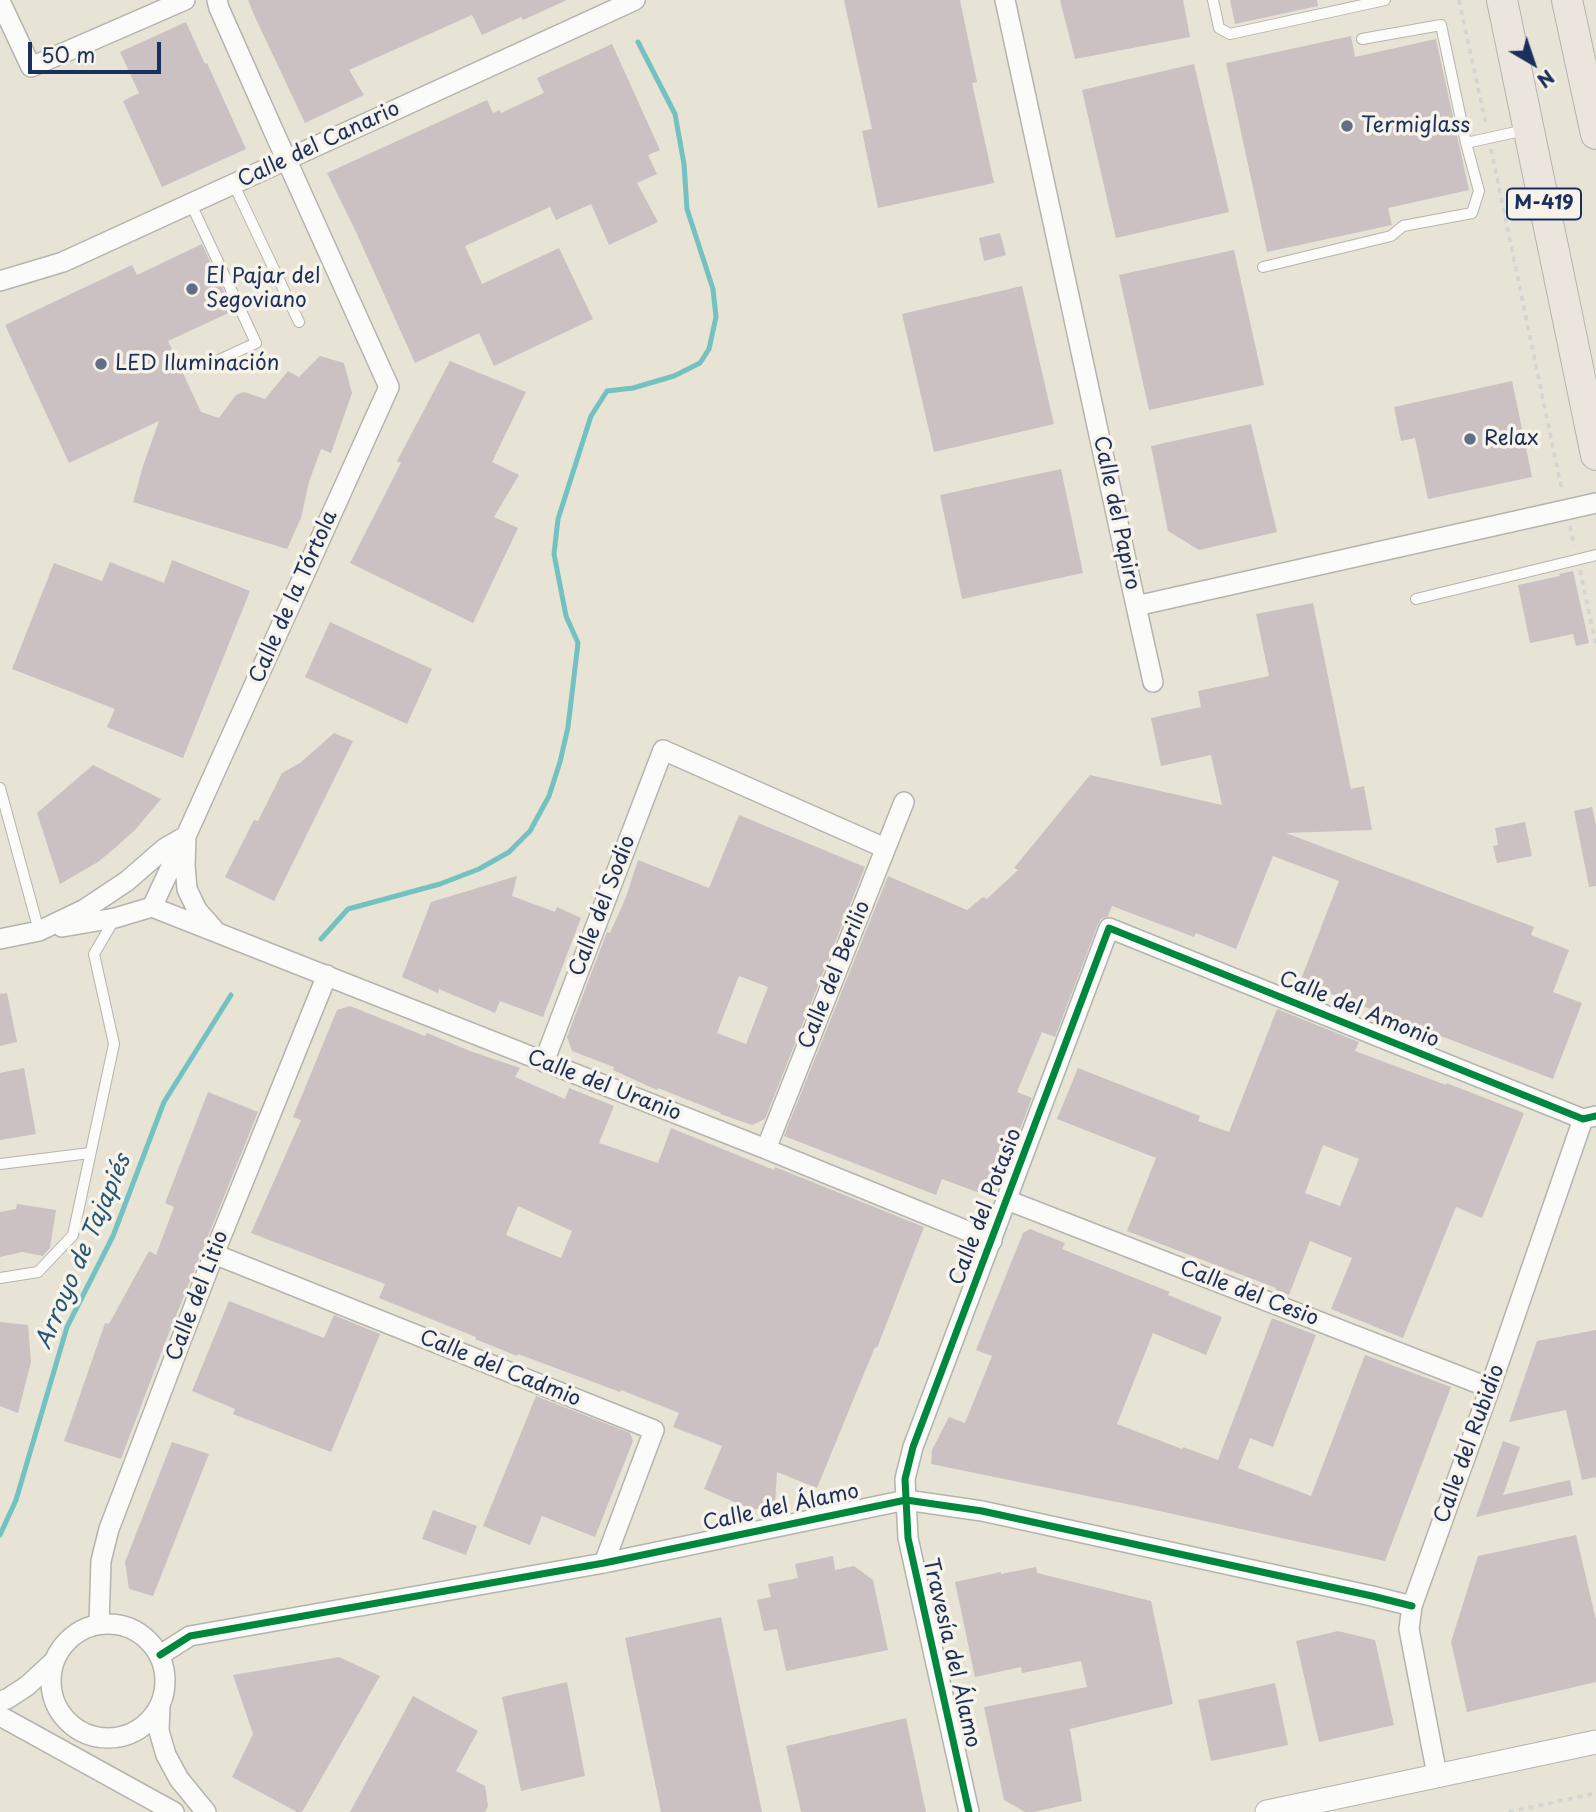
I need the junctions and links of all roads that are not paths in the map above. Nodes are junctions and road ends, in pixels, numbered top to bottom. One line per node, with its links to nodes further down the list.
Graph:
1 (185, 0): 9 (street)
2 (217, 0): 14 (street, Calle de la Tórtola)
3 (635, 0): 14 (street, Calle del Canario)
4 (1004, 0): 25 (street, Calle del Papiro)
5 (1213, 0): 6 (lane)
6 (1385, 0)
7 (1502, 0): 11 (main road, M-419)
8 (1567, 0): 12 (main road)
9 (0, 1)
10 (1362, 39): 13 (lane)
11 (1529, 129): 13 (lane); 21 (main road, M-419)
12 (1596, 134)
13 (1466, 143): 17 (lane)
14 (287, 161): 15 (street, Calle del Canario); 29 (street, Calle de la Tórtola)
15 (234, 185): 16 (street, Calle del Canario); 19 (lane)
16 (191, 204): 18 (street, Calle del Canario); 20 (lane)
17 (1263, 268)
18 (0, 281)
19 (299, 322)
20 (208, 365)
21 (1596, 455)
22 (1596, 503): 25 (street, Calle del Papiro)
23 (1596, 555): 24 (lane)
24 (1416, 599)
25 (1136, 606): 26 (street)
26 (1153, 682)
27 (0, 788): 34 (lane)
28 (904, 802): 30 (street, Calle del Berilio)
29 (186, 836): 31 (street, Calle de la Tórtola); 34 (street); 35 (street)
30 (885, 848): 38 (street, Calle del Sodio); 40 (street, Calle del Berilio)
31 (152, 907): 32 (street); 35 (street, Calle del Uranio)
32 (115, 918): 34 (street); 41 (lane)
33 (1109, 928): 39 (street, Calle del Amonio); 43 (street, Calle del Potasio)
34 (39, 931): 36 (street)
35 (216, 931): 37 (street, Calle del Uranio)
36 (0, 939)
37 (327, 975): 38 (street, Calle del Uranio); 45 (street, Calle del Litio)
38 (544, 1062): 40 (street, Calle del Uranio)
39 (1590, 1117): 47 (street, Calle del Rubidio)
40 (766, 1149): 44 (street, Calle del Uranio)
41 (90, 1153): 42 (lane); 46 (lane)
42 (0, 1164)
43 (1007, 1200): 44 (street, Calle del Potasio); 47 (street, Calle del Cesio)
44 (992, 1241): 48 (street, Calle del Potasio)
45 (214, 1254): 49 (street, Calle del Cadmio); 51 (street, Calle del Litio)
46 (0, 1278)
47 (1490, 1388): 50 (street, Calle del Rubidio)
48 (906, 1500): 49 (street, Calle del Álamo); 50 (street, Calle del Álamo); 61 (street, Travesía del Álamo)
49 (604, 1563): 52 (street, Calle del Álamo)
50 (1412, 1606): 58 (street, Calle del Rubidio)
51 (99, 1624): 52 (street); 53 (street)
52 (159, 1655): 55 (street)
53 (53, 1662): 54 (street); 55 (street)
54 (0, 1701)
55 (160, 1705): 60 (street)
56 (0, 1716): 59 (street)
57 (1596, 1742): 58 (street)
58 (1437, 1774): 62 (street)
59 (174, 1812)
60 (206, 1812)
61 (969, 1812)
62 (1267, 1812)

